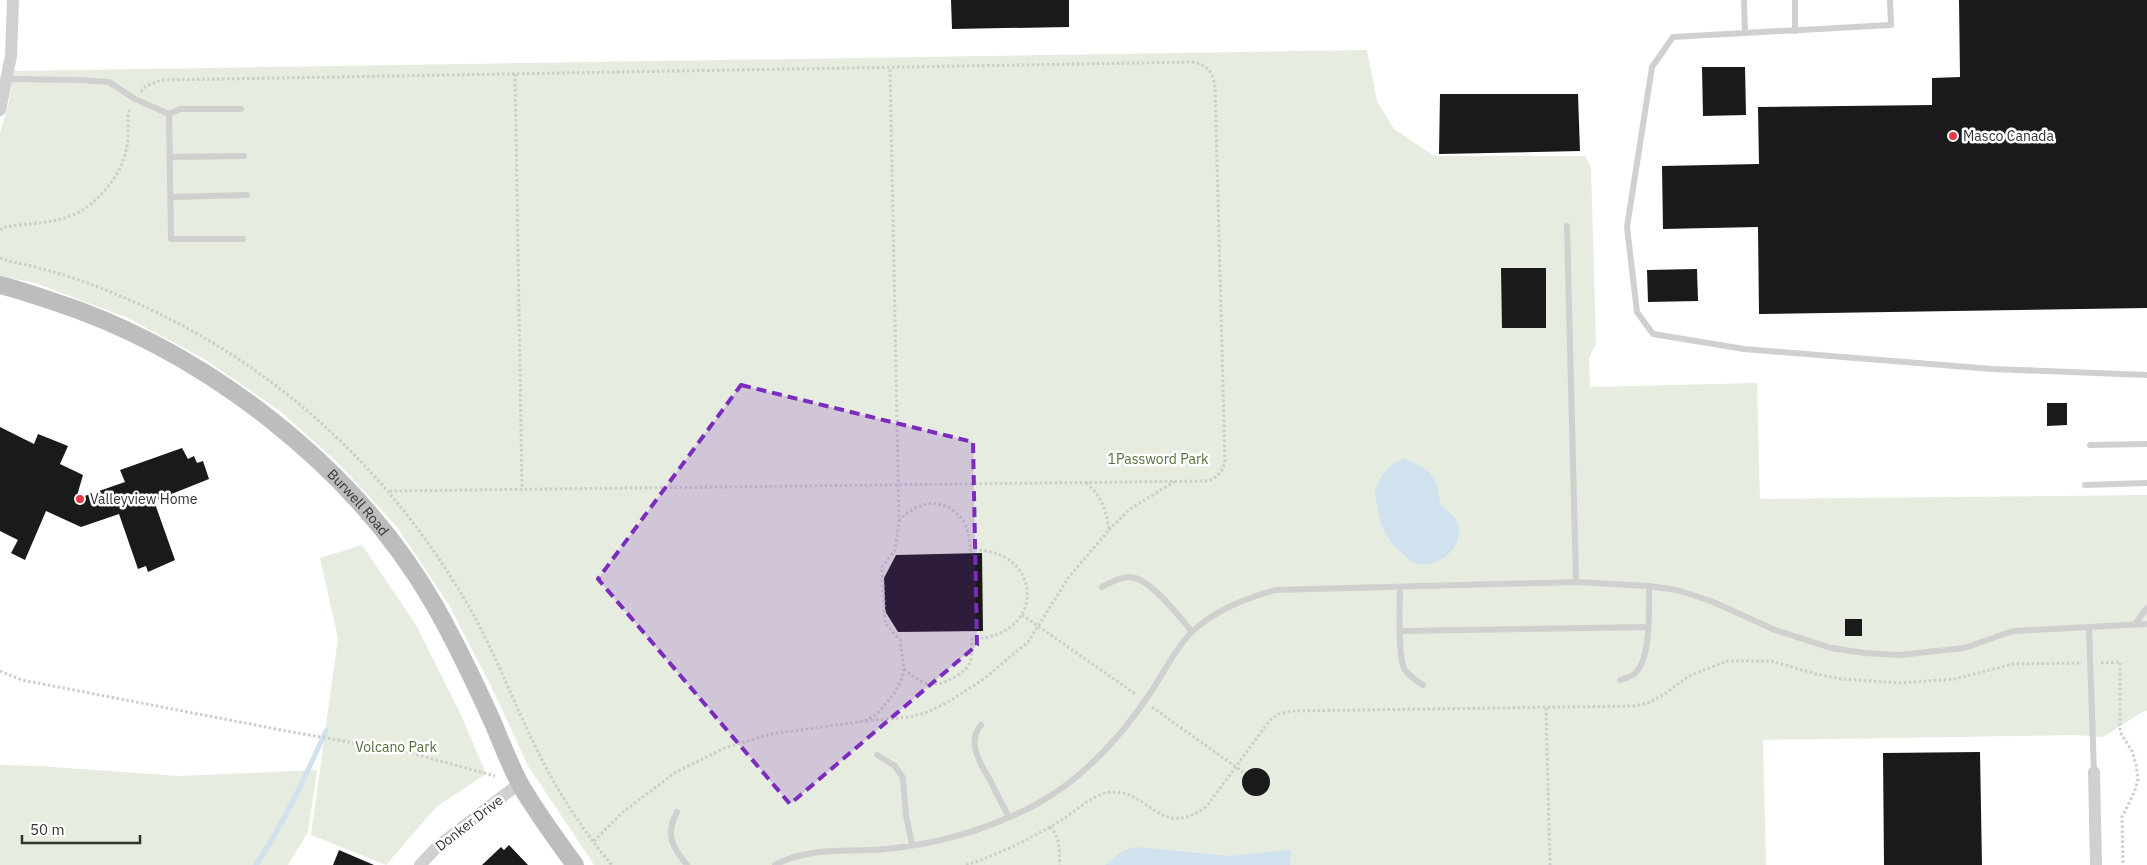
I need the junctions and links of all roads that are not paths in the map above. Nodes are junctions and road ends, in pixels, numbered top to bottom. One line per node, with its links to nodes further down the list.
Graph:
1 (12, 0): 7 (street)
2 (1744, 0): 6 (lane)
3 (1796, 0): 5 (lane)
4 (1890, 0): 5 (lane)
5 (1796, 31): 6 (lane)
6 (1745, 33): 18 (lane)
7 (7, 79): 9 (street); 10 (lane)
8 (241, 109): 10 (lane)
9 (0, 110)
10 (169, 114): 12 (lane)
11 (244, 156): 12 (lane)
12 (169, 157): 14 (lane)
13 (247, 195): 14 (lane)
14 (170, 197): 16 (lane)
15 (1567, 226): 23 (lane)
16 (243, 239)
17 (0, 285): 39 (main road, Burwell Road)
18 (2147, 375)
19 (2147, 444): 20 (lane)
20 (2090, 445)
21 (2147, 483): 22 (lane)
22 (2085, 484)
23 (1576, 582): 24 (lane); 25 (lane)
24 (1649, 586): 30 (lane); 31 (lane)
25 (1400, 587): 32 (lane); 33 (lane)
26 (1102, 588): 33 (lane)
27 (2147, 608): 28 (lane)
28 (2136, 624): 29 (lane); 31 (lane)
29 (2147, 624)
30 (1648, 627): 32 (lane); 34 (lane)
31 (2088, 628): 38 (lane)
32 (1400, 631): 35 (lane)
33 (1192, 632): 41 (lane)
34 (1620, 680)
35 (1423, 685)
36 (981, 725): 41 (lane)
37 (876, 754): 42 (lane)
38 (2094, 772): 47 (street)
39 (520, 783): 43 (street, Donker Drive); 44 (main road, Burwell Road)
40 (676, 812): 45 (lane)
41 (1008, 816): 42 (lane)
42 (912, 845): 46 (lane)
43 (420, 865)
44 (575, 865)
45 (687, 865)
46 (775, 865)
47 (2096, 865)

